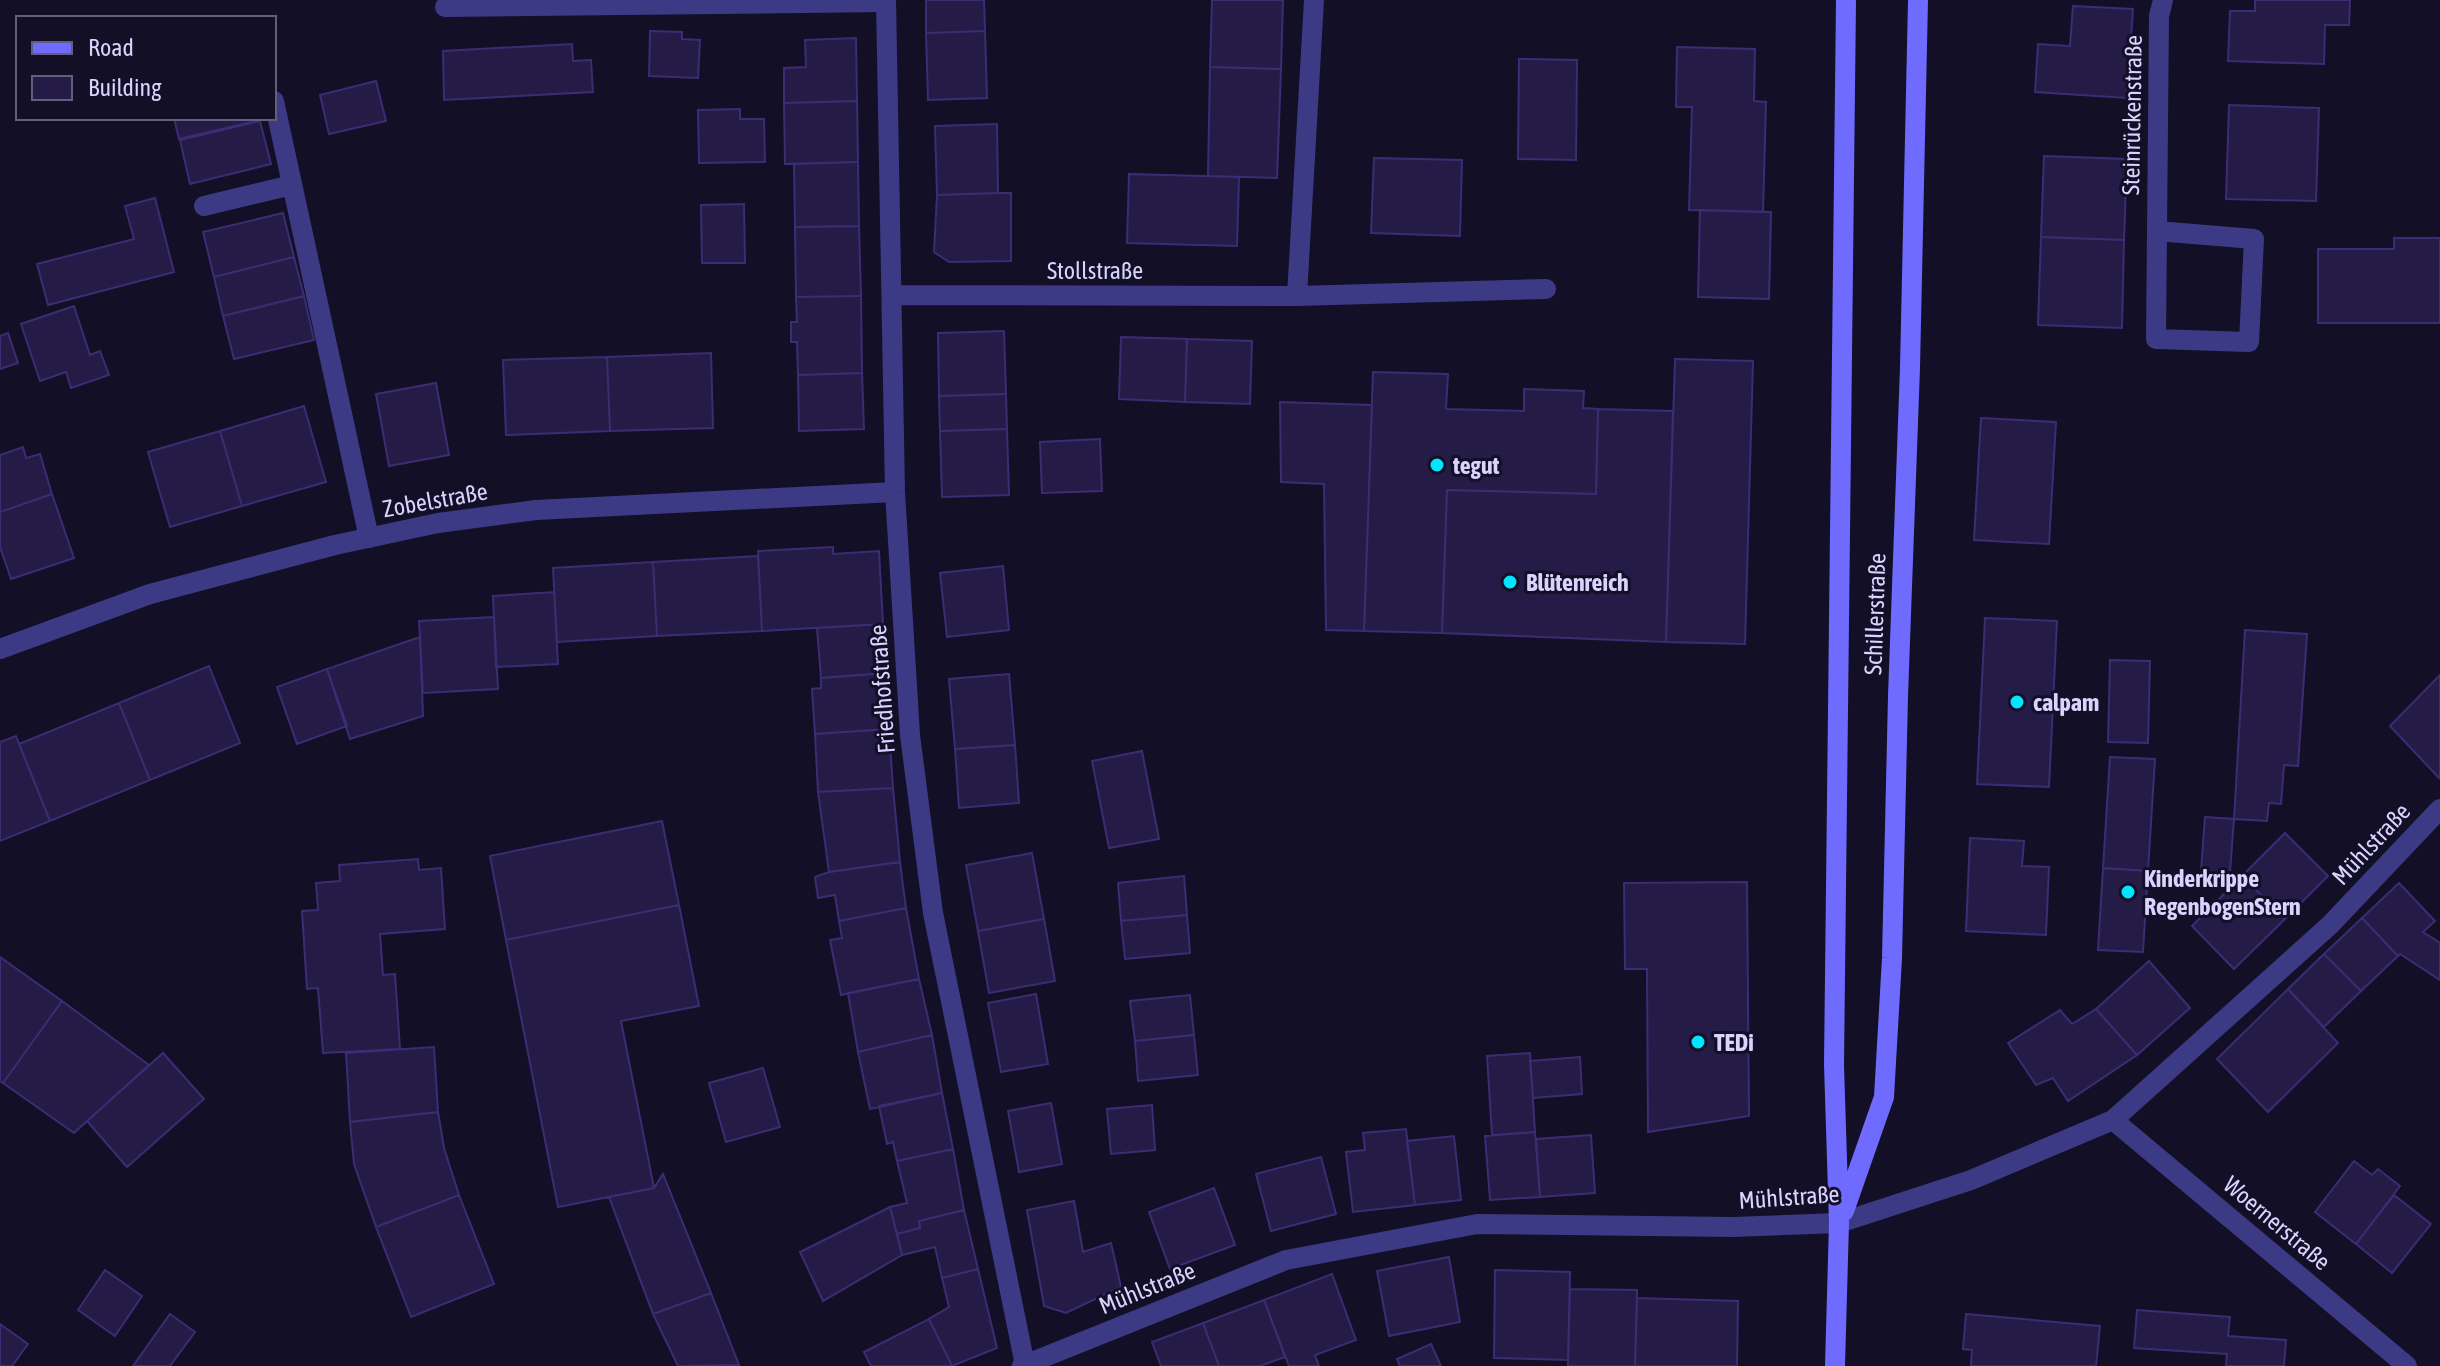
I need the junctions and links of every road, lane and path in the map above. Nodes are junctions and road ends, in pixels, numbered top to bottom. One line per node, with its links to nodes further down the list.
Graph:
1 (1314, 0): 13 (street)
2 (1846, 0): 19 (main road, Schillerstraße)
3 (1918, 0): 19 (main road, Schillerstraße)
4 (2163, 0): 10 (street, Steinrückenstraße)
5 (886, 1): 6 (street); 12 (street, Friedhofstraße)
6 (445, 7)
7 (276, 110): 8 (street)
8 (292, 185): 9 (street); 15 (street)
9 (204, 206)
10 (2157, 231): 10 (street, Steinrückenstraße)
11 (1546, 289): 13 (street, Stollstraße)
12 (892, 295): 13 (street, Stollstraße); 14 (street, Friedhofstraße)
13 (1297, 296)
14 (895, 492): 15 (street, Zobelstraße); 20 (street, Friedhofstraße)
15 (369, 538): 16 (street, Zobelstraße)
16 (0, 649)
17 (2440, 809): 18 (street, Mühlstraße)
18 (2113, 1120): 19 (street, Mühlstraße); 22 (street, Woernerstraße)
19 (1839, 1223): 20 (street, Mühlstraße); 21 (main road, Schillerstraße)
20 (1024, 1365)
21 (1835, 1366)
22 (2407, 1366)

